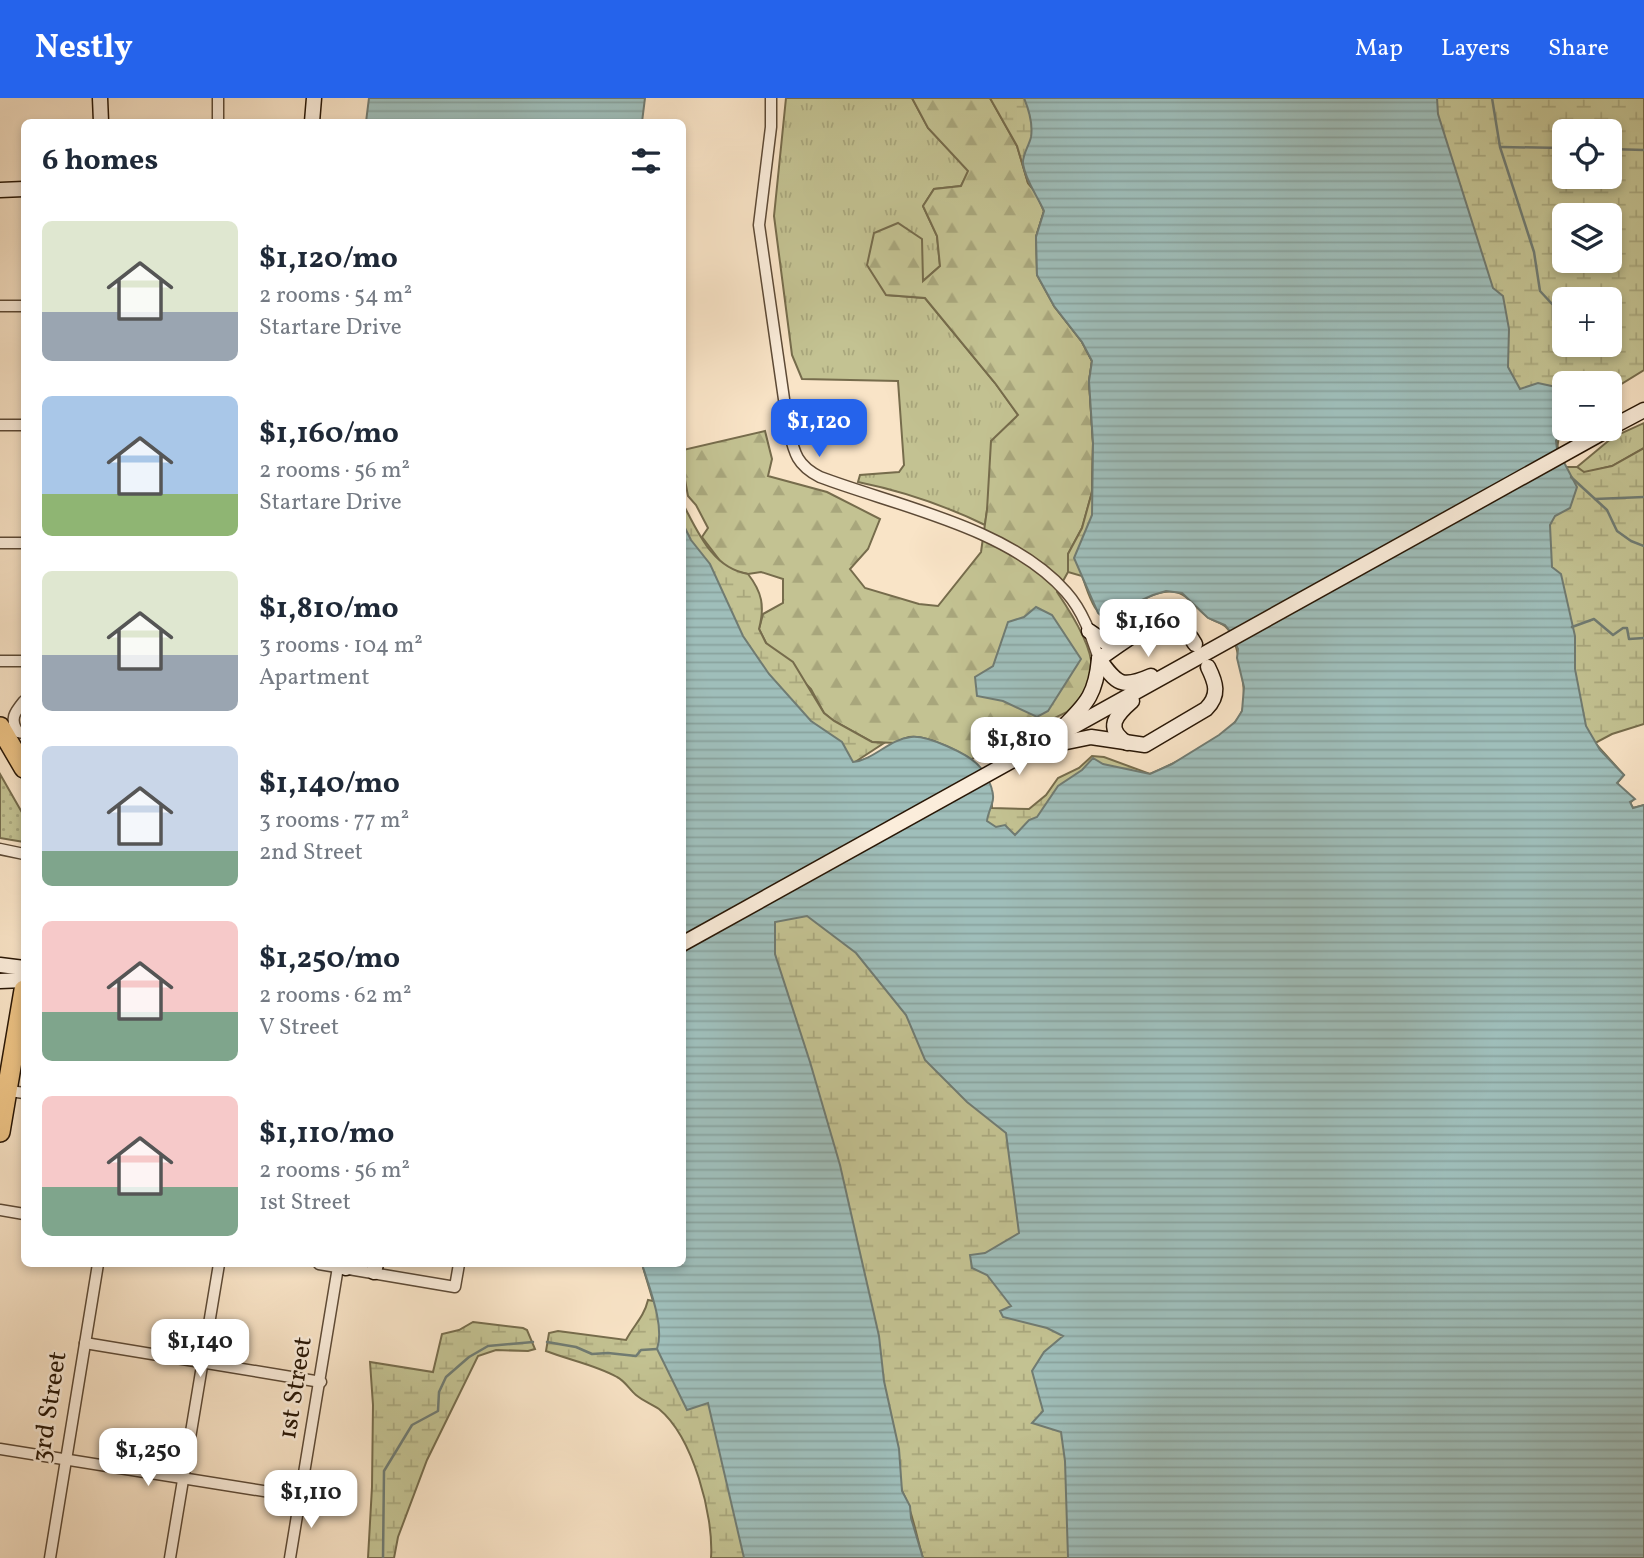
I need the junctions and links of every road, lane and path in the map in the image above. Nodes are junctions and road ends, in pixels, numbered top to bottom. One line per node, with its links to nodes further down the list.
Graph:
1 (100, 98): 5 (main road)
2 (218, 98): 6 (street)
3 (314, 98): 7 (main road)
4 (771, 98): 19 (street)
5 (101, 119)
6 (218, 119)
7 (312, 119)
8 (0, 190): 9 (main road)
9 (21, 190)
10 (0, 306): 11 (street)
11 (21, 306)
12 (1644, 410): 13 (main road)
13 (1622, 421)
14 (0, 425): 15 (street)
15 (21, 425)
16 (1586, 441): 21 (main road)
17 (21, 542): 18 (street)
18 (0, 543)
19 (1089, 631): 20 (main road); 22 (street)
20 (1137, 634): 21 (main road); 22 (main road)
21 (1199, 657): 22 (main road); 25 (main road); 29 (main road)
22 (1099, 659): 30 (main road)
23 (0, 661): 24 (street)
24 (21, 661)
25 (1153, 683): 29 (main road); 30 (main road)
26 (21, 706): 27 (street)
27 (3, 728): 28 (street); 31 (highway)
28 (21, 732)
29 (1126, 743): 30 (main road)
30 (1033, 749): 34 (main road)
31 (21, 762)
32 (0, 849): 33 (street)
33 (21, 853)
34 (686, 942)
35 (0, 965): 36 (main road)
36 (21, 968)
37 (21, 980): 38 (main road)
38 (0, 981)
39 (21, 1012): 40 (highway)
40 (10, 1091): 41 (highway)
41 (0, 1132)
42 (0, 1210): 43 (street)
43 (21, 1214)
44 (98, 1267): 49 (street, 3rd Street)
45 (218, 1267): 50 (street)
46 (346, 1267): 51 (street, 1st Street)
47 (457, 1267): 48 (street)
48 (375, 1268)
49 (85, 1343): 50 (street); 53 (street, 3rd Street)
50 (202, 1363): 51 (street); 54 (street)
51 (321, 1382): 55 (street, 1st Street)
52 (0, 1449): 53 (street)
53 (66, 1460): 54 (street); 56 (street, 3rd Street)
54 (183, 1478): 55 (street); 57 (street)
55 (301, 1497): 58 (street, 1st Street)
56 (50, 1558)
57 (170, 1558)
58 (290, 1558)

